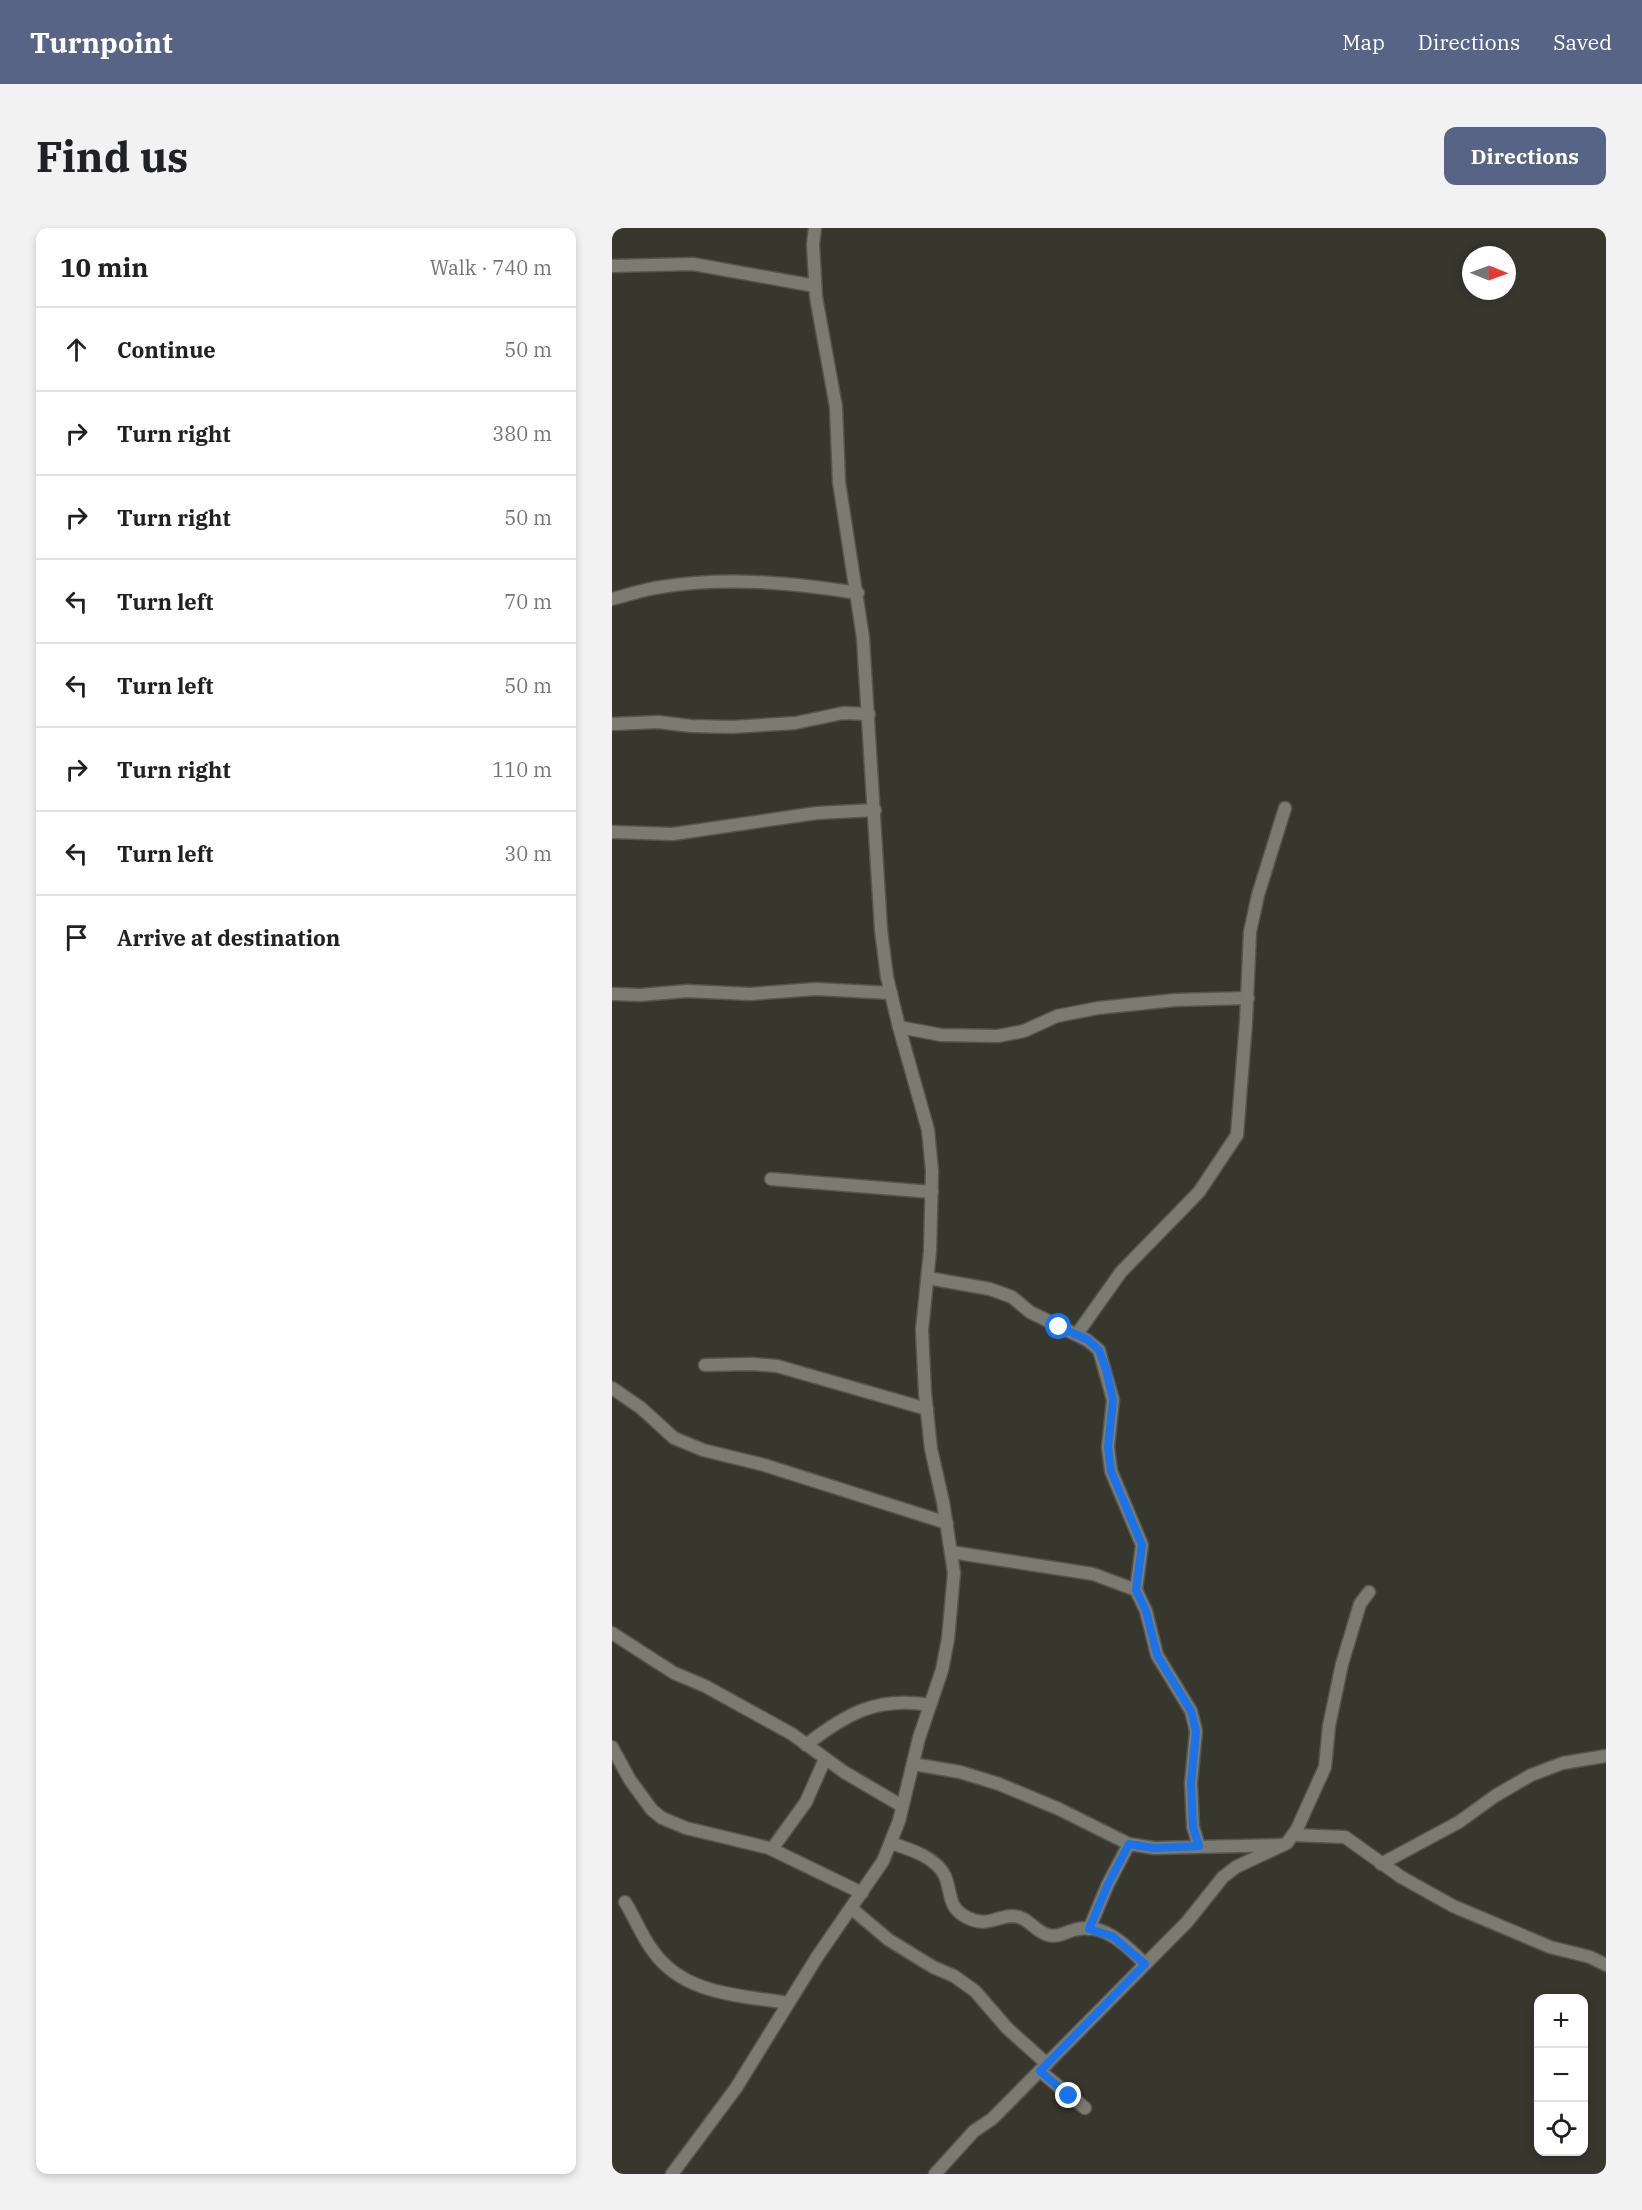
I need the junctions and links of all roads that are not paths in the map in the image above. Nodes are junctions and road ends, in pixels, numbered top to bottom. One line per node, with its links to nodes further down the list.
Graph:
1 (815, 228): 3 (street)
2 (612, 266): 3 (street)
3 (815, 286): 4 (street)
4 (858, 593): 5 (street); 6 (street)
5 (612, 599)
6 (869, 714): 7 (street); 9 (street)
7 (612, 724)
8 (1285, 808): 13 (street)
9 (875, 810): 10 (street); 11 (street)
10 (612, 832)
11 (891, 993): 12 (street); 14 (street)
12 (612, 994)
13 (1248, 998): 14 (street); 18 (street)
14 (899, 1027): 16 (street)
15 (771, 1179): 16 (street)
16 (932, 1192): 17 (street)
17 (928, 1278): 18 (street); 21 (street)
18 (1077, 1334): 24 (street)
19 (705, 1365): 21 (street)
20 (612, 1388): 22 (street)
21 (927, 1409): 22 (street)
22 (947, 1523): 23 (street)
23 (951, 1552): 24 (street); 27 (street)
24 (1136, 1590): 38 (street)
25 (1369, 1592): 34 (street)
26 (612, 1633): 28 (street)
27 (930, 1706): 28 (street); 32 (street)
28 (806, 1744): 31 (street)
29 (612, 1747): 39 (street)
30 (1606, 1756): 40 (street)
31 (825, 1759): 33 (street); 39 (street)
32 (913, 1764): 33 (street); 36 (street)
33 (902, 1806): 35 (street)
34 (1293, 1834): 37 (street); 40 (street)
35 (891, 1843): 41 (street); 44 (street)
36 (1129, 1844): 38 (street); 44 (street)
37 (1284, 1845): 38 (street); 45 (street)
38 (1199, 1846)
39 (772, 1849): 41 (street)
40 (1381, 1864): 46 (street)
41 (862, 1893): 43 (street)
42 (625, 1902): 47 (street)
43 (851, 1908): 47 (street); 48 (street)
44 (1089, 1929): 45 (street)
45 (1145, 1964): 48 (street)
46 (1606, 1965)
47 (789, 2003): 50 (street)
48 (1044, 2068): 49 (street); 51 (street)
49 (1085, 2108)
50 (676, 2171)
51 (935, 2174)

